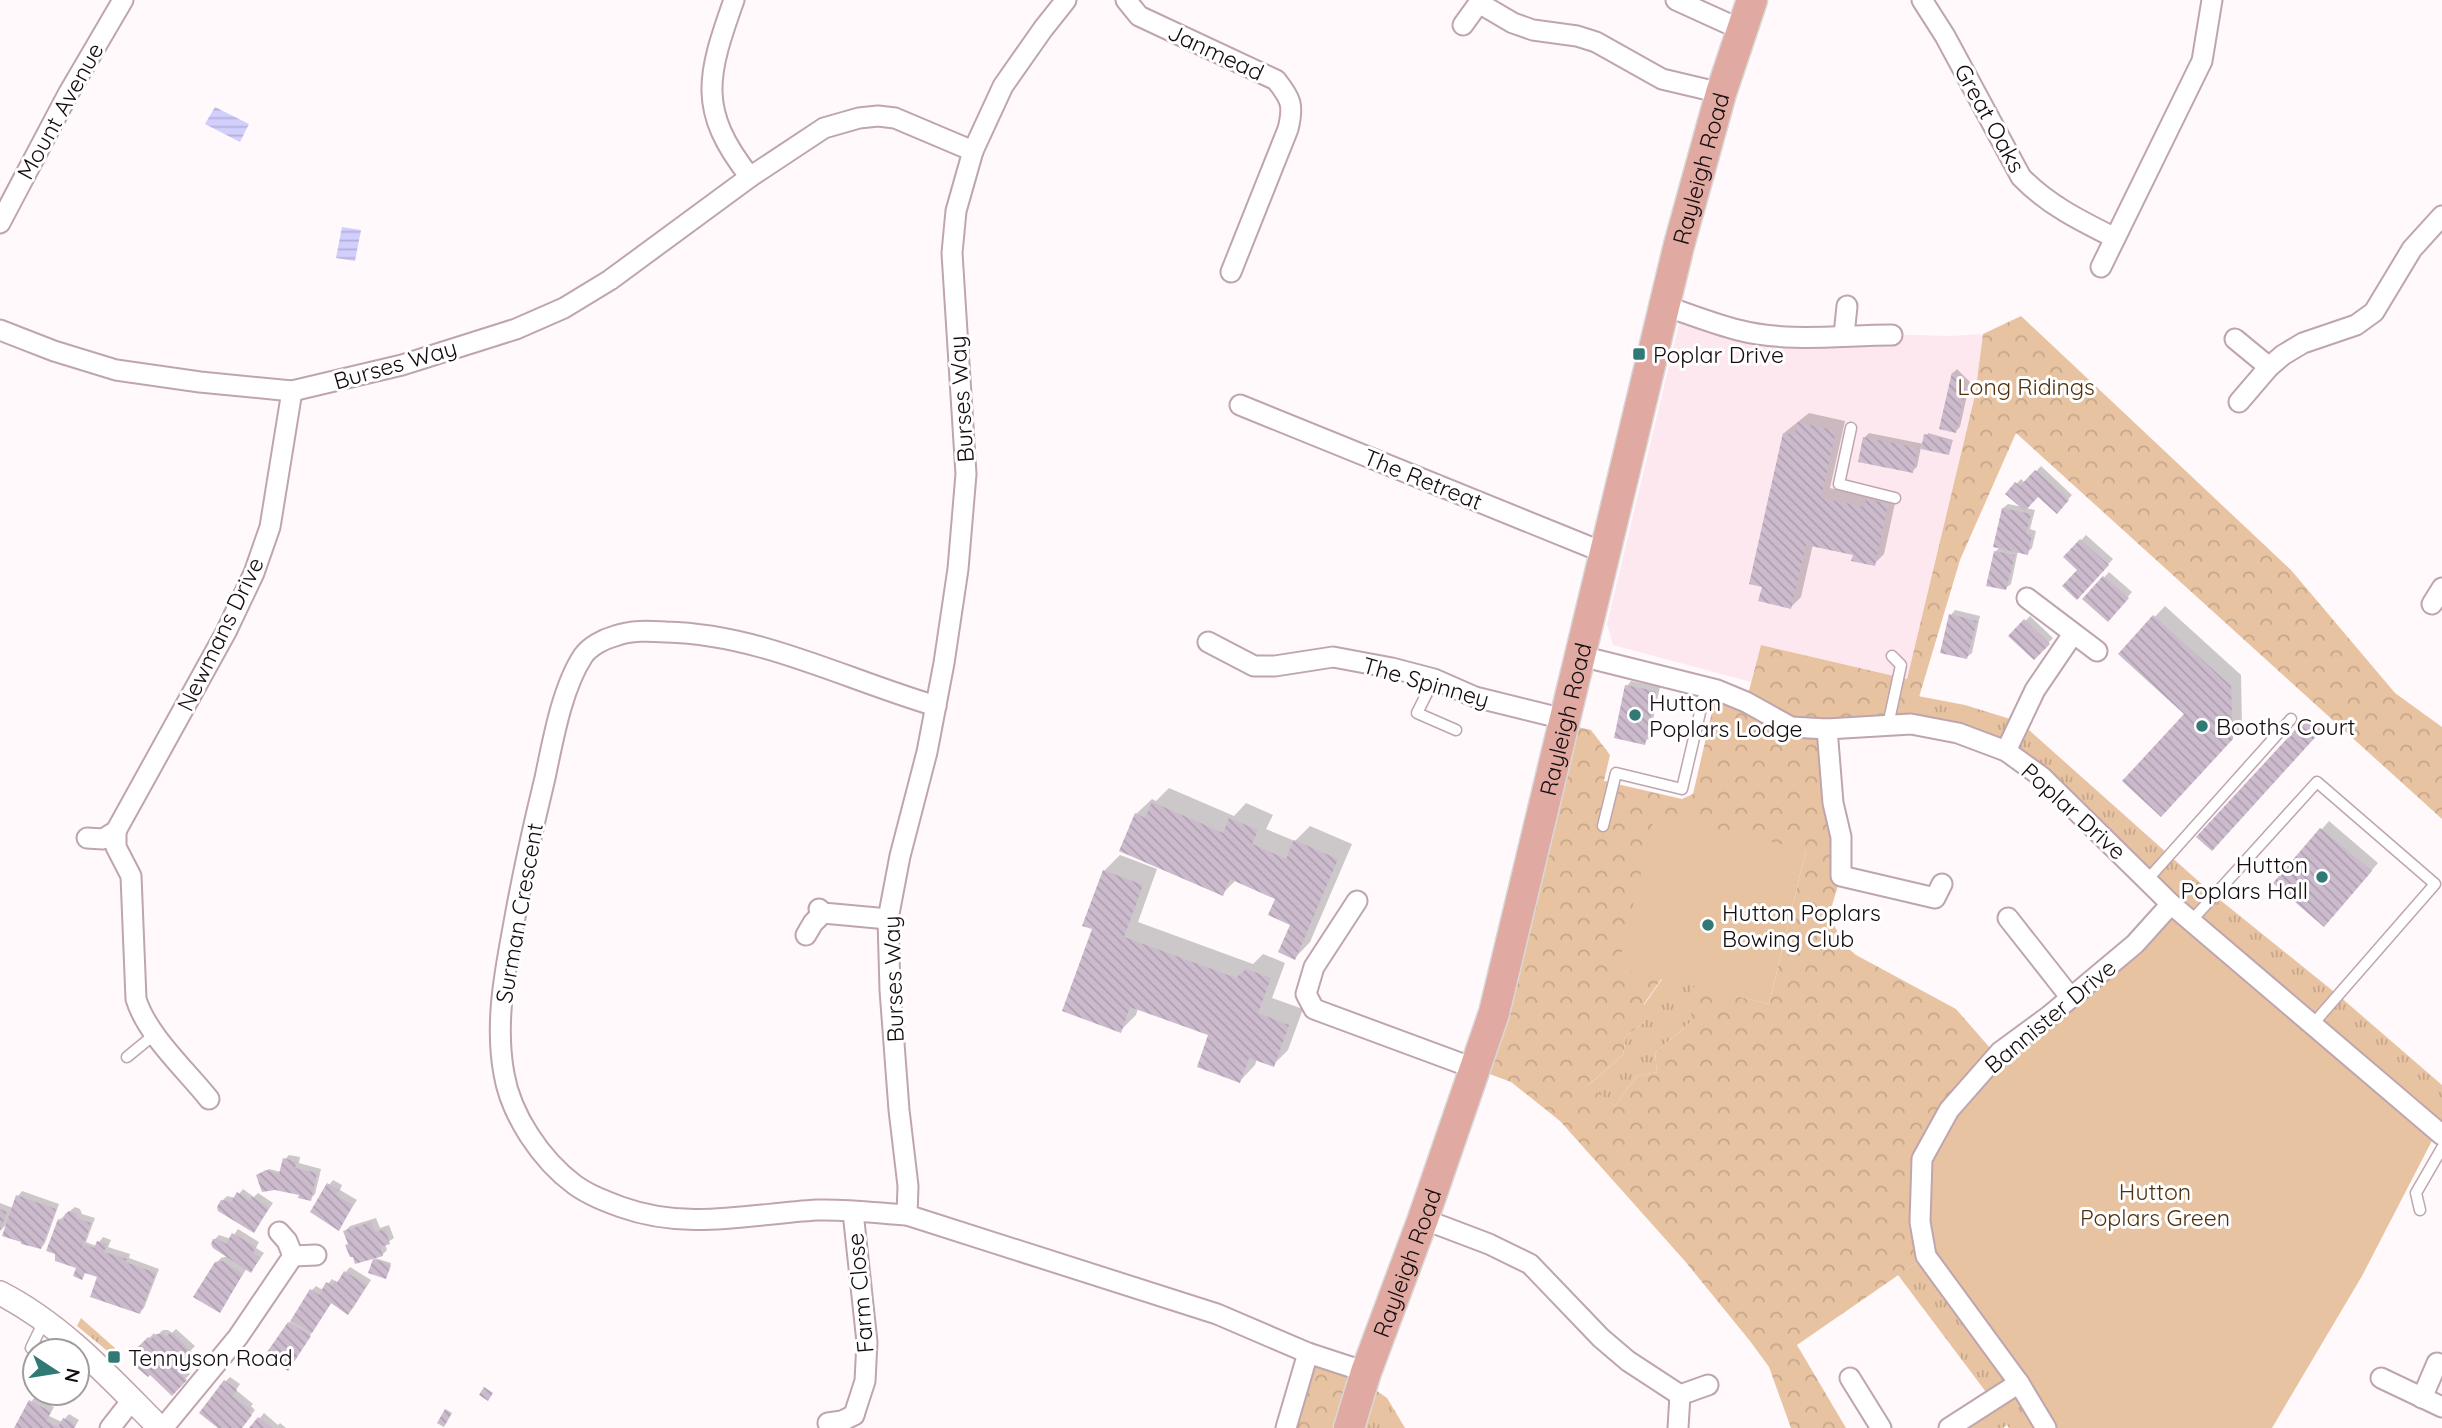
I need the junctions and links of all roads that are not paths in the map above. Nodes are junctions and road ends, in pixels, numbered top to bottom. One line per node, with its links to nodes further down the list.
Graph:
1 (122, 0): 16 (street, Mount Avenue)
2 (734, 0): 14 (street)
3 (1066, 0): 13 (street)
4 (1126, 0): 19 (street, Janmead)
5 (1676, 0): 11 (street)
6 (1752, 0): 11 (main road, Rayleigh Road)
7 (1922, 0): 17 (street, Great Oaks)
8 (2212, 0): 17 (street)
9 (1480, 1): 10 (street); 12 (street)
10 (1463, 25)
11 (1742, 30): 12 (main road, Rayleigh Road)
12 (1721, 93): 20 (main road, Rayleigh Road)
13 (973, 150): 14 (street, Burses Way); 41 (street, Burses Way)
14 (750, 177): 27 (street, Burses Way)
15 (2442, 216): 26 (street)
16 (1, 218)
17 (2115, 239): 18 (street)
18 (2101, 267)
19 (1231, 272)
20 (1665, 306): 23 (street); 32 (main road, Rayleigh Road)
21 (1847, 306): 23 (street)
22 (0, 330): 27 (street, Burses Way)
23 (1844, 335): 24 (street)
24 (1892, 335)
25 (2235, 339): 26 (street)
26 (2269, 367): 28 (street)
27 (292, 391): 49 (street, Newmans Drive)
28 (2239, 402)
29 (1240, 405): 32 (street, The Retreat)
30 (1851, 428): 31 (lane)
31 (1895, 498)
32 (1605, 553): 37 (main road, Rayleigh Road)
33 (2027, 598): 34 (street)
34 (2073, 634): 36 (street); 47 (street)
35 (1208, 642): 39 (street, The Spinney)
36 (2096, 652)
37 (1581, 656): 40 (street, Poplar Drive); 42 (main road, Rayleigh Road)
38 (1892, 656): 44 (lane)
39 (1434, 679): 42 (street, The Spinney); 46 (lane)
40 (1706, 687): 45 (street, Poplar Drive); 48 (lane)
41 (936, 706): 56 (street, Burses Way); 67 (street, Surman Crescent)
42 (1564, 719): 63 (main road, Rayleigh Road)
43 (2291, 719): 51 (lane)
44 (1888, 725): 45 (street, Poplar Drive); 47 (street, Poplar Drive)
45 (1827, 729): 52 (street)
46 (1456, 730)
47 (2006, 751): 51 (street, Poplar Drive)
48 (1603, 826)
49 (117, 831): 50 (street); 61 (street)
50 (87, 838)
51 (2148, 879): 54 (street, Poplar Drive)
52 (1942, 884)
53 (1357, 901): 63 (street)
54 (2171, 904): 57 (street, Poplar Drive); 59 (street, Bannister Drive)
55 (2007, 918): 59 (street)
56 (888, 919): 58 (street); 68 (street, Burses Way)
57 (2192, 920): 60 (street, Poplar Drive); 60 (lane)
58 (806, 935)
59 (2071, 998): 81 (street, Bannister Drive)
60 (2313, 1024): 65 (street, Poplar Drive)
61 (155, 1034): 62 (lane); 64 (street)
62 (127, 1057)
63 (1476, 1069): 69 (main road, Rayleigh Road)
64 (209, 1099)
65 (2441, 1135): 66 (lane)
66 (2420, 1210)
67 (853, 1212): 68 (street, Surman Crescent); 87 (street, Farm Close)
68 (907, 1215): 76 (street)
69 (1423, 1219): 78 (main road, Rayleigh Road); 83 (street)
70 (279, 1232): 72 (street)
71 (316, 1255): 72 (street)
72 (293, 1256): 90 (street)
73 (0, 1293): 74 (street)
74 (44, 1321): 75 (lane); 85 (street)
75 (36, 1337)
76 (1308, 1353): 78 (street); 91 (street)
77 (2437, 1363): 84 (street)
78 (1366, 1372): 92 (main road, Rayleigh Road)
79 (1850, 1378): 94 (street)
80 (2381, 1378): 84 (street)
81 (2019, 1383): 95 (street); 96 (street, Bannister Drive)
82 (1708, 1385): 83 (street)
83 (1680, 1395): 93 (street)
84 (2422, 1398): 86 (street)
85 (132, 1400): 89 (street); 90 (street)
86 (2442, 1406)
87 (856, 1421): 88 (street)
88 (828, 1423)
89 (110, 1428)
90 (162, 1428)
91 (1286, 1428)
92 (1349, 1428)
93 (1678, 1428)
94 (1881, 1428)
95 (1948, 1428)
96 (2046, 1428)

